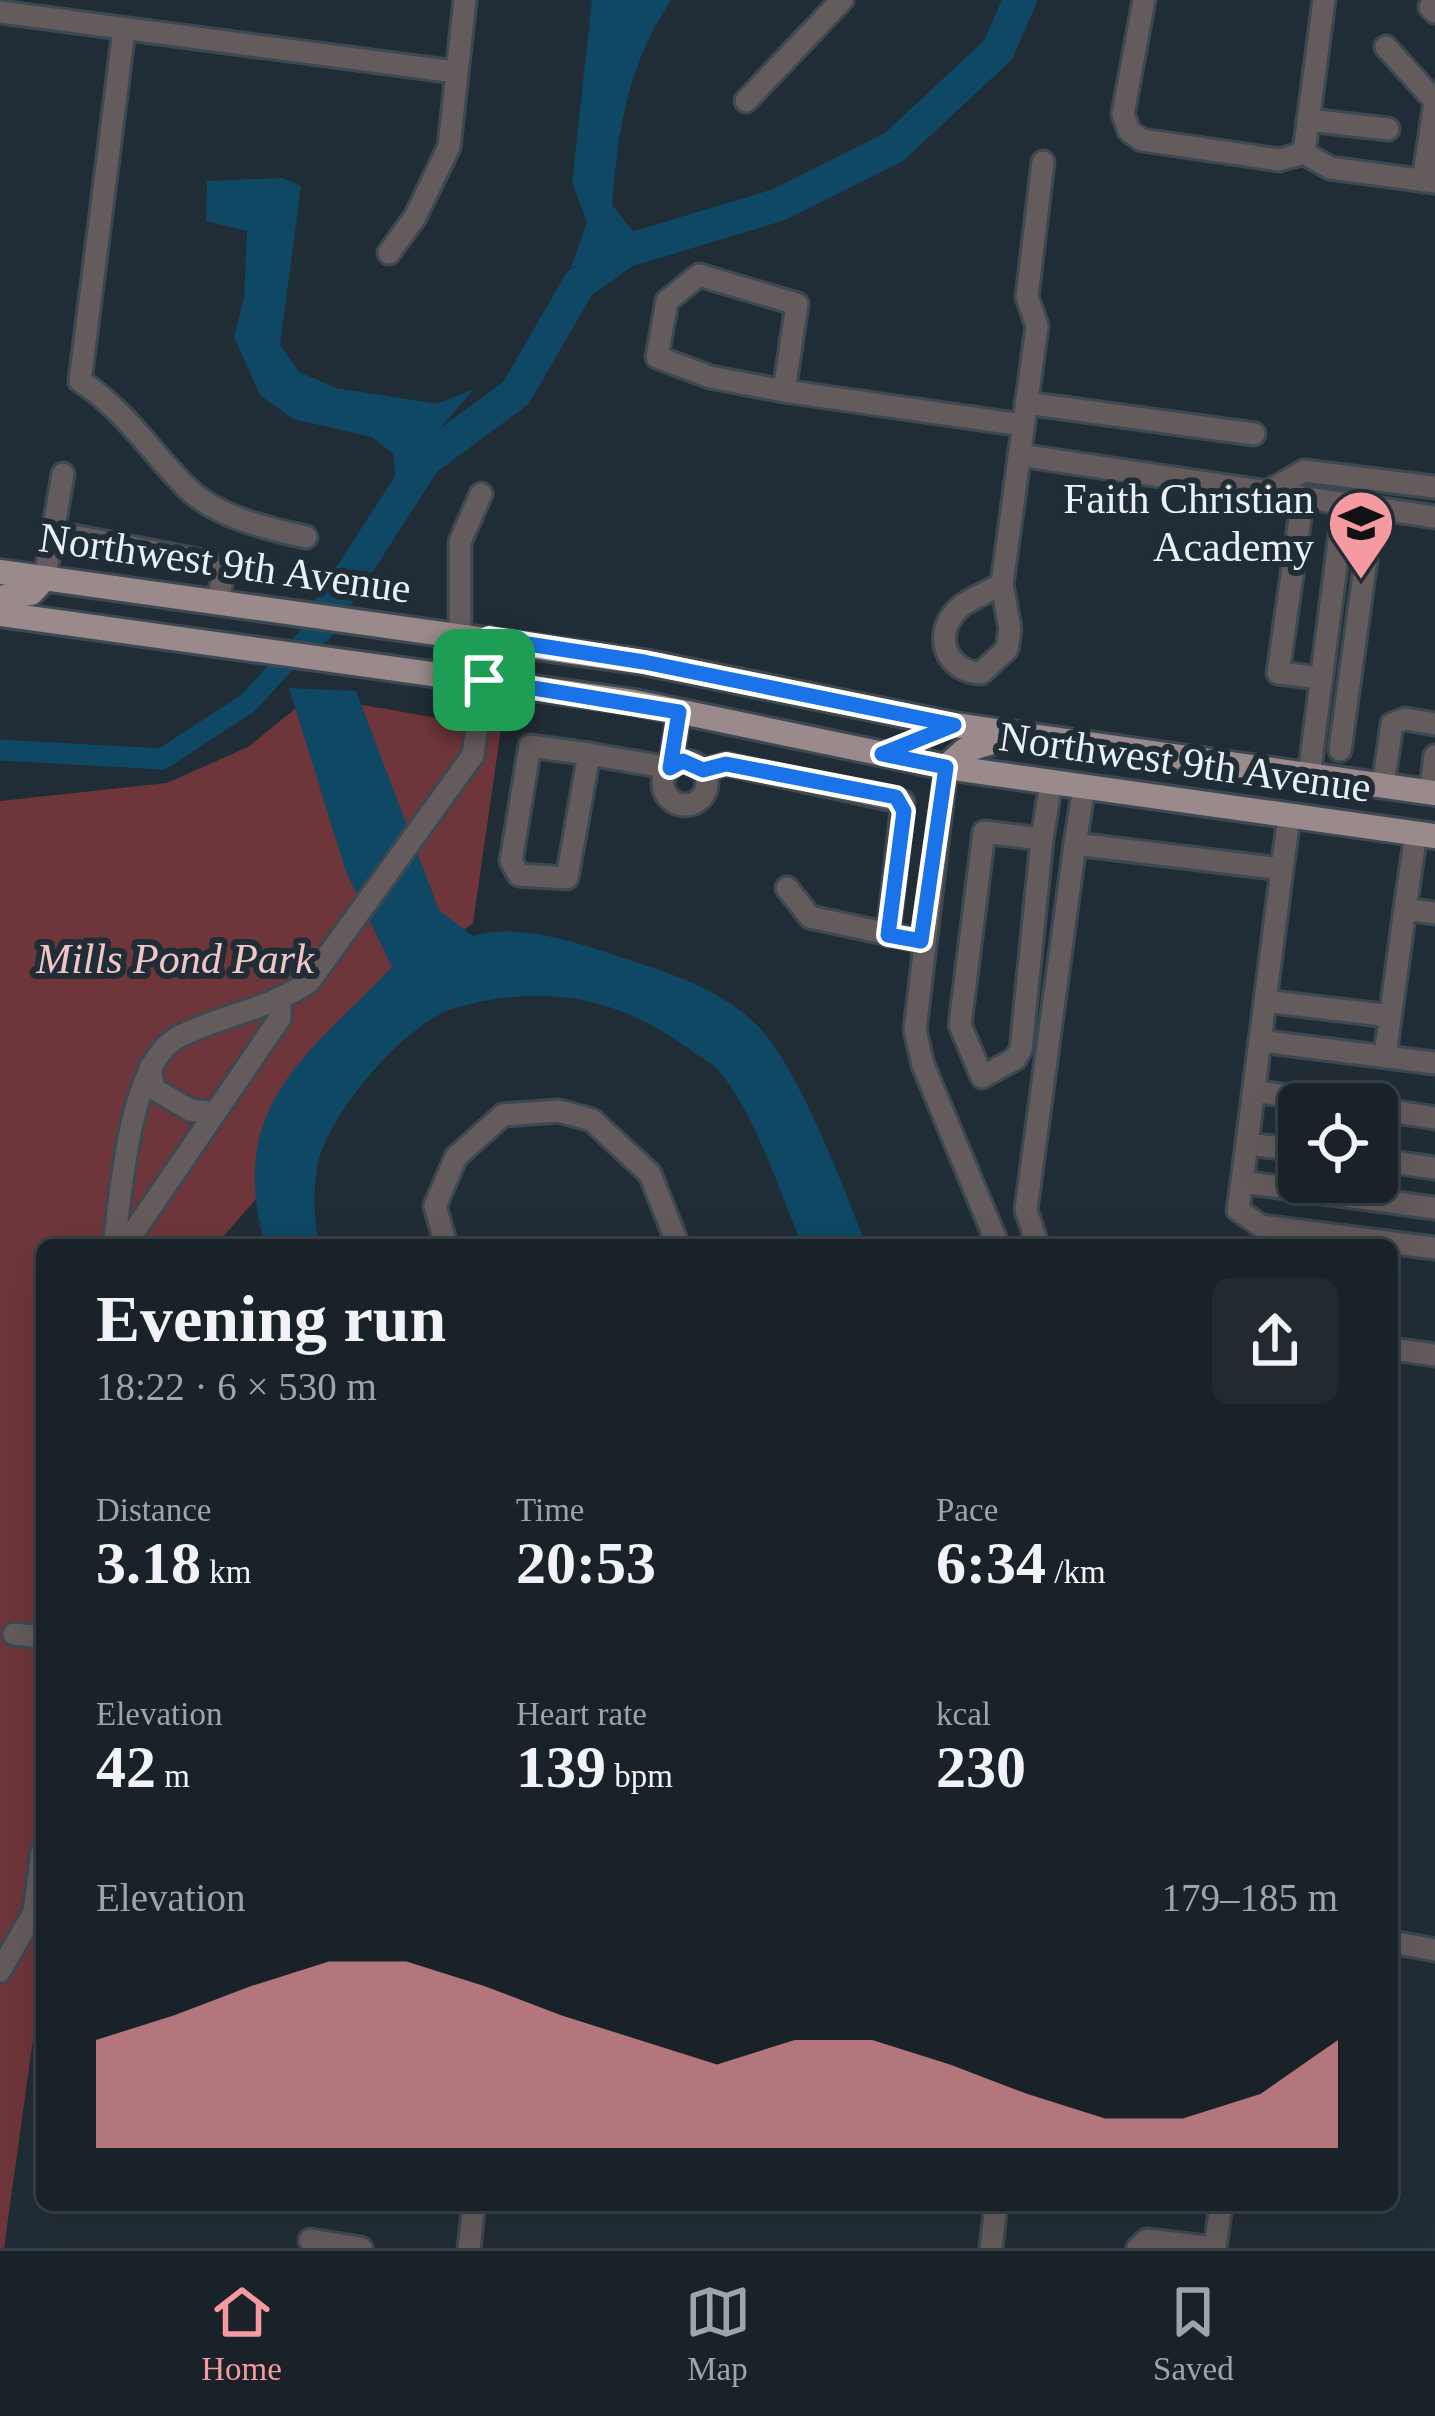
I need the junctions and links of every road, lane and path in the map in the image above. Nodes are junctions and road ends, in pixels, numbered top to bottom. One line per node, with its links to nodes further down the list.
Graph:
1 (465, 0): 8 (street)
2 (842, 0): 9 (street)
3 (1144, 0): 13 (street)
4 (1324, 0): 11 (street)
5 (0, 12): 6 (street)
6 (124, 30): 8 (street); 30 (street)
7 (1386, 47): 10 (street)
8 (455, 72): 16 (street)
9 (746, 101)
10 (1435, 101): 15 (street)
11 (1308, 120): 12 (street); 13 (street)
12 (1388, 129)
13 (1304, 153): 15 (street)
14 (1043, 162): 18 (street)
15 (1429, 182)
16 (389, 254)
17 (784, 392): 17 (street); 18 (street)
18 (1025, 414): 19 (street); 20 (street)
19 (1254, 434)
20 (1019, 455): 23 (street); 33 (street)
21 (63, 474): 29 (street)
22 (1435, 487): 23 (street)
23 (1268, 491): 25 (street)
24 (481, 494): 37 (street)
25 (1303, 496): 26 (street); 39 (street)
26 (1344, 503): 27 (street); 39 (street)
27 (1373, 508): 28 (street); 45 (street)
28 (1435, 518)
29 (53, 532): 32 (street); 35 (street)
30 (306, 538)
31 (0, 572): 32 (main road, Northwest 9th Avenue)
32 (45, 578): 34 (main road); 35 (main road, Northwest 9th Avenue)
33 (1002, 584)
34 (0, 598)
35 (218, 602): 37 (main road, Northwest 9th Avenue)
36 (0, 614): 40 (main road, Northwest 9th Avenue)
37 (460, 634): 38 (main road, Northwest 9th Avenue)
38 (489, 638): 40 (street); 43 (main road, Northwest 9th Avenue)
39 (1321, 678): 52 (street)
40 (484, 680): 41 (main road, Northwest 9th Avenue); 68 (street)
41 (679, 712): 47 (main road, Northwest 9th Avenue); 50 (street)
42 (1435, 724): 54 (street)
43 (954, 725): 44 (main road, Northwest 9th Avenue); 47 (main road)
44 (1018, 735): 49 (main road); 52 (main road, Northwest 9th Avenue)
45 (1340, 750)
46 (589, 754): 46 (street); 50 (street)
47 (882, 754): 49 (main road, Northwest 9th Avenue)
48 (1435, 755): 56 (street)
49 (946, 767): 53 (main road, Northwest 9th Avenue); 66 (street)
50 (670, 768): 51 (street); 51 (street)
51 (703, 770): 65 (street)
52 (1309, 776): 54 (main road, Northwest 9th Avenue)
53 (1051, 782): 55 (main road, Northwest 9th Avenue); 59 (street)
54 (1383, 786): 56 (main road, Northwest 9th Avenue)
55 (1084, 787): 57 (main road, Northwest 9th Avenue); 60 (street)
56 (1432, 793)
57 (1289, 817): 58 (main road, Northwest 9th Avenue); 61 (street)
58 (1426, 835): 63 (street)
59 (1042, 839): 59 (street)
60 (1075, 844): 61 (street); 92 (street)
61 (1282, 869): 67 (street)
62 (787, 888): 65 (street)
63 (1405, 909): 64 (street); 69 (street)
64 (1435, 913)
65 (888, 935): 66 (street)
66 (921, 941): 91 (street)
67 (1265, 1000): 69 (street); 70 (street)
68 (280, 1002): 73 (street); 77 (street)
69 (1390, 1016): 71 (street)
70 (1260, 1041): 71 (street); 74 (street)
71 (1385, 1056): 72 (street)
72 (1435, 1063)
73 (150, 1066): 77 (street); 87 (street)
74 (1254, 1091): 75 (street); 79 (street)
75 (1278, 1095)
76 (1398, 1112): 78 (street)
77 (215, 1113): 88 (street)
78 (1435, 1118)
79 (1247, 1144): 80 (street); 83 (street)
80 (1278, 1148)
81 (1398, 1163): 82 (street)
82 (1435, 1168)
83 (1242, 1182): 84 (street); 93 (street)
84 (1278, 1187)
85 (1398, 1203): 86 (street)
86 (1435, 1208)
87 (115, 1239)
88 (129, 1239)
89 (444, 1239): 90 (street)
90 (676, 1239)
91 (996, 1239)
92 (1039, 1239)
93 (1364, 1239)
94 (1398, 1243): 95 (street)
95 (1435, 1248)
96 (1398, 1350): 97 (street)
97 (1435, 1355)
98 (14, 1634): 99 (street)
99 (36, 1636)
100 (36, 1897): 103 (street)
101 (1398, 1943): 102 (street)
102 (1435, 1950)
103 (0, 1971)
104 (474, 2211): 109 (street)
105 (995, 2211): 110 (street)
106 (1220, 2211): 112 (street)
107 (310, 2240): 108 (street)
108 (362, 2248)
109 (469, 2248)
110 (991, 2248)
111 (1138, 2248): 112 (street)
112 (1215, 2248)

